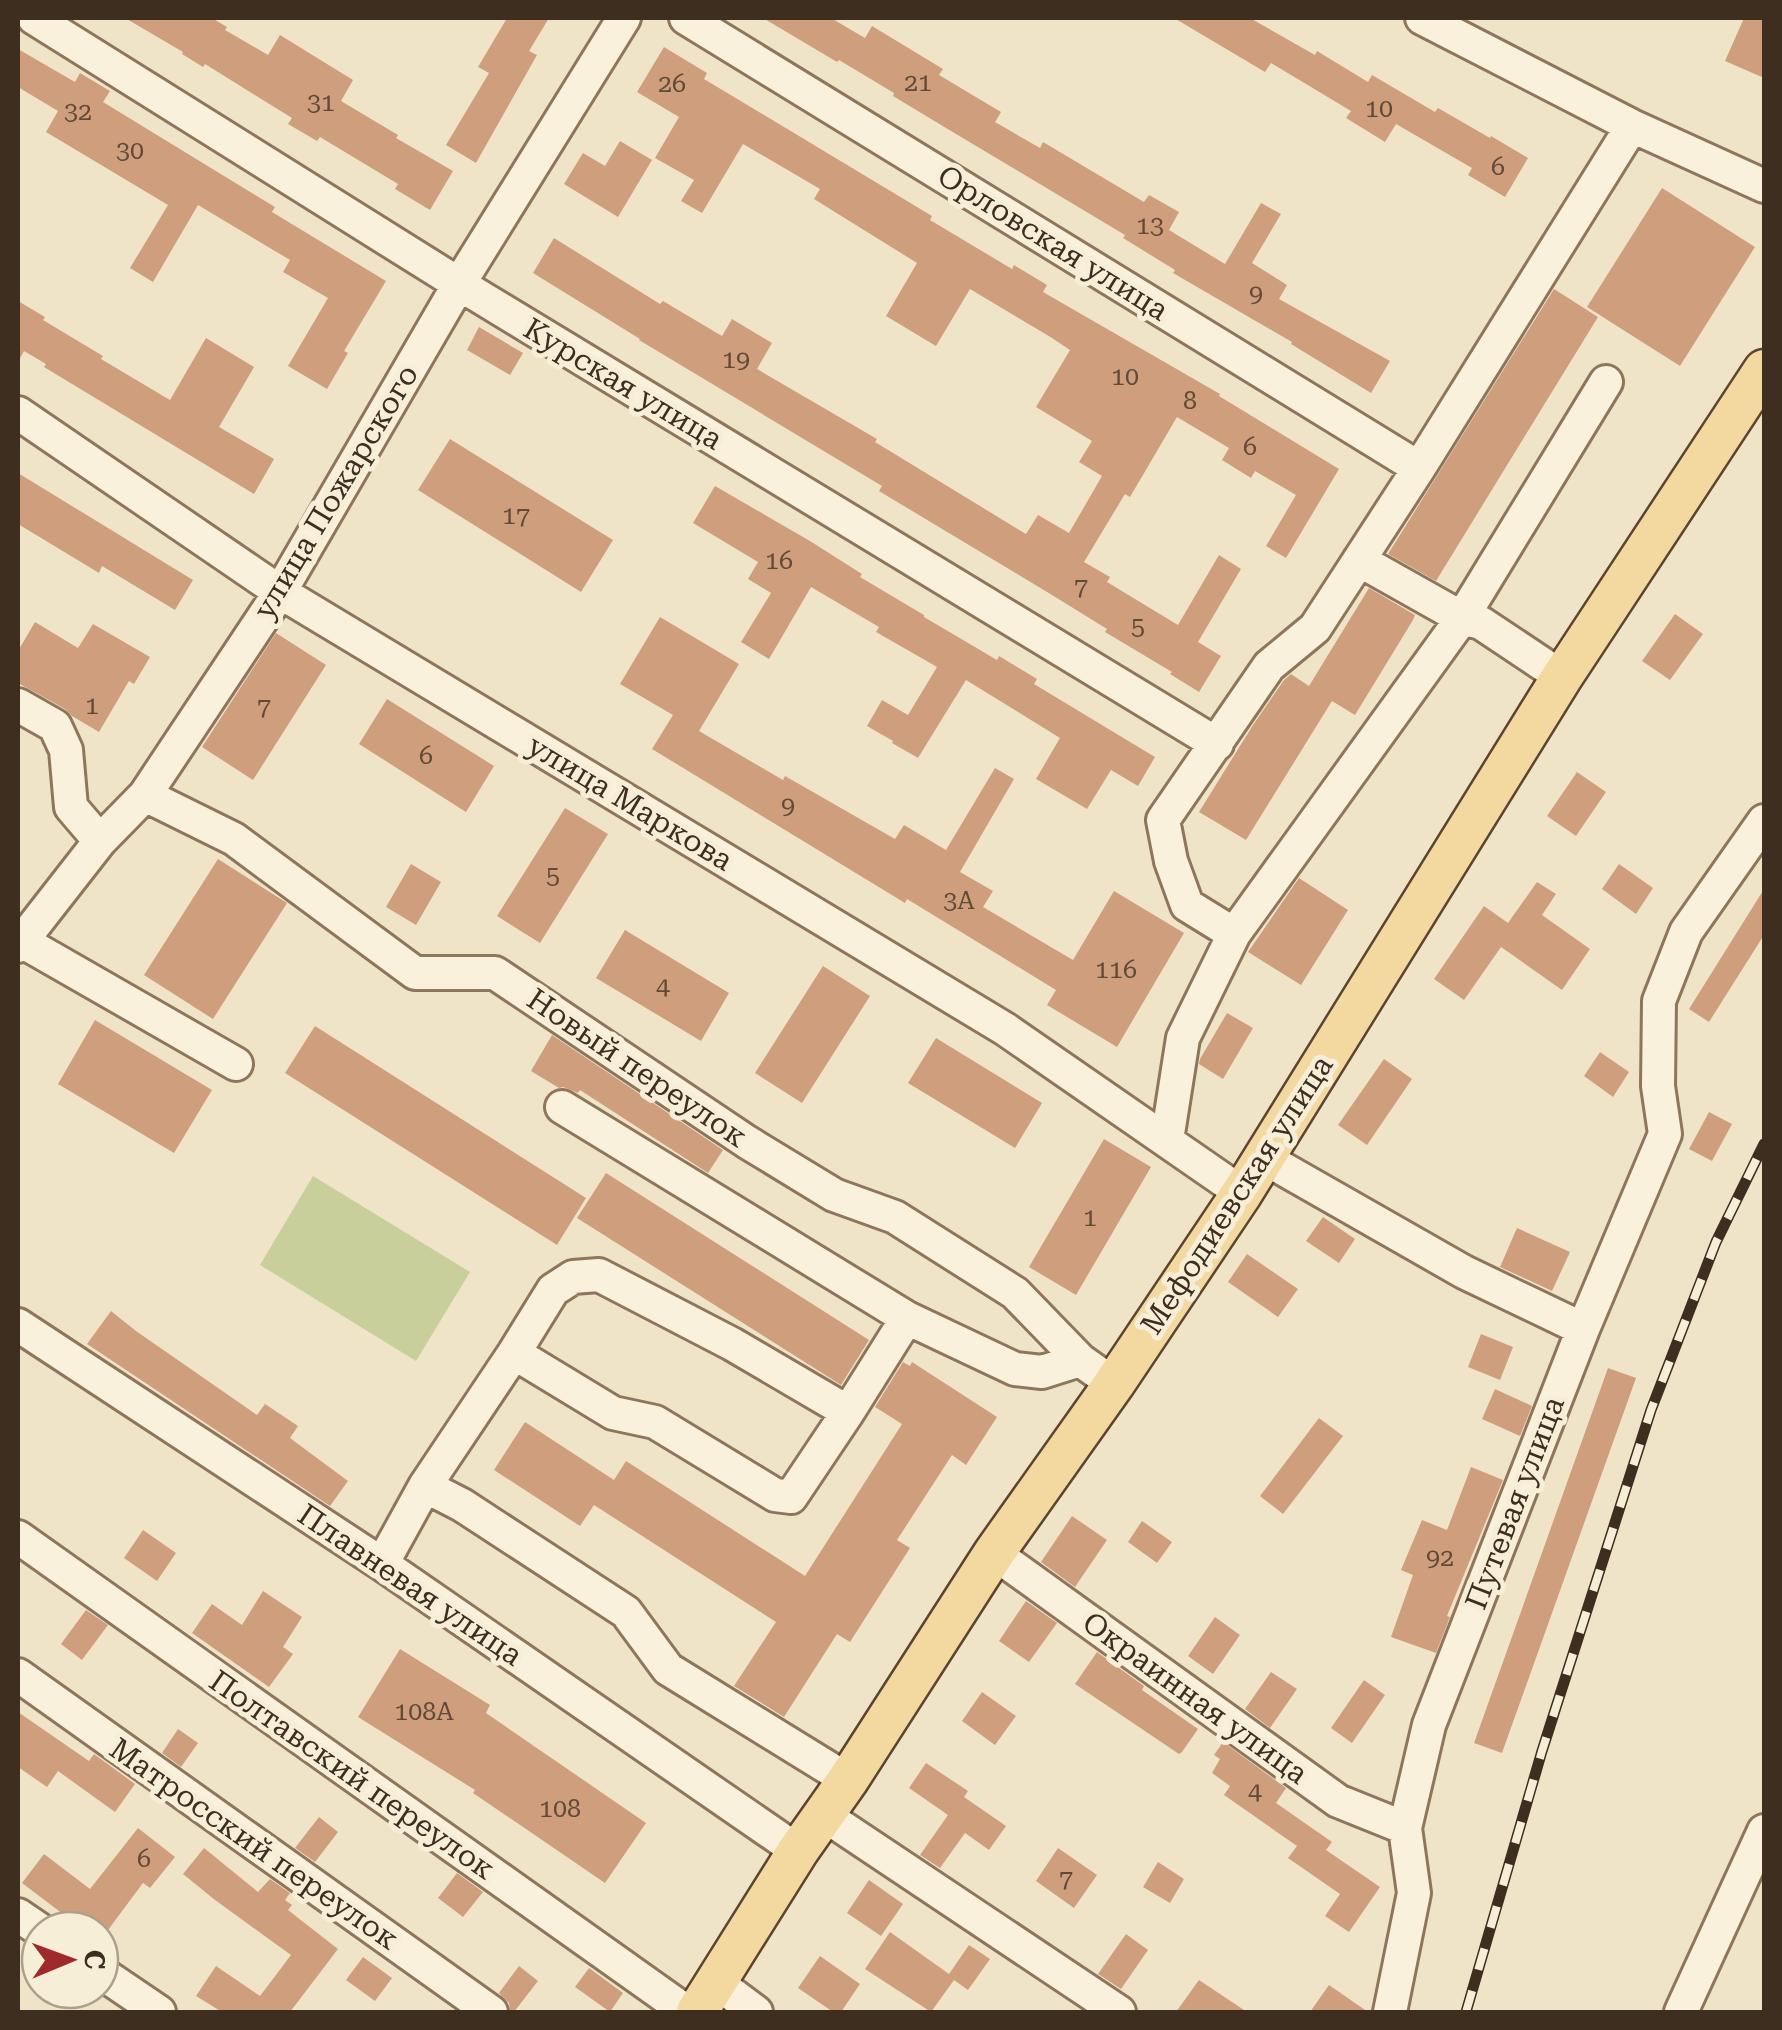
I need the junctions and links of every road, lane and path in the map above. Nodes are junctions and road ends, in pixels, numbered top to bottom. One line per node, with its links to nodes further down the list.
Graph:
1 (34, 18): 7 (street, Курская улица)
2 (624, 18): 7 (street, улица Пожарского)
3 (686, 18): 11 (street, Орловская улица)
4 (1422, 18): 5 (street)
5 (1632, 126): 6 (street); 11 (street)
6 (1764, 186)
7 (458, 284): 13 (street, улица Пожарского); 17 (street, Курская улица)
8 (1764, 370): 15 (main road, Мефодиевская улица)
9 (1606, 382): 14 (street)
10 (18, 414): 13 (street, улица Маркова)
11 (1419, 468): 12 (street)
12 (1360, 560): 14 (street); 17 (street)
13 (280, 592): 18 (street, улица Пожарского); 25 (street, улица Маркова)
14 (1462, 618): 15 (street); 21 (street)
15 (1562, 676): 26 (main road, Мефодиевская улица)
16 (18, 704): 20 (street)
17 (1217, 744): 21 (street)
18 (145, 795): 20 (street, улица Пожарского); 32 (street, Новый переулок)
19 (1764, 820): 30 (street, Путевая улица)
20 (100, 841): 22 (street, улица Пожарского)
21 (1234, 934): 25 (street)
22 (19, 942): 23 (street)
23 (236, 1064)
24 (562, 1107): 28 (street)
25 (1167, 1140): 27 (street, улица Маркова)
26 (1264, 1158): 27 (main road, Мефодиевская улица); 30 (street)
27 (1242, 1193): 33 (main road, Мефодиевская улица)
28 (906, 1318): 32 (street); 34 (street)
29 (18, 1325): 38 (street, Плавневая улица)
30 (1582, 1329): 42 (street, Путевая улица)
31 (514, 1353): 34 (street); 34 (street); 35 (street)
32 (1080, 1360): 33 (street, Новый переулок)
33 (1114, 1384): 37 (main road, Мефодиевская улица)
34 (848, 1412)
35 (425, 1486): 38 (street); 40 (street)
36 (18, 1537): 49 (street, Полтавский переулок)
37 (994, 1553): 40 (main road, Мефодиевская улица); 42 (street, Окраинная улица)
38 (382, 1564): 44 (street, Плавневая улица)
39 (18, 1675): 48 (street, Матросский переулок)
40 (848, 1780): 41 (main road, Мефодиевская улица)
41 (824, 1815): 44 (main road, Мефодиевская улица); 51 (street)
42 (1405, 1828): 52 (street, Путевая улица)
43 (1764, 1830): 53 (street)
44 (798, 1851): 46 (main road, Мефодиевская улица)
45 (120, 1986): 47 (street)
46 (706, 1997): 50 (street)
47 (159, 2012)
48 (491, 2012)
49 (687, 2012)
50 (756, 2012)
51 (1119, 2012)
52 (1390, 2012)
53 (1681, 2012)

